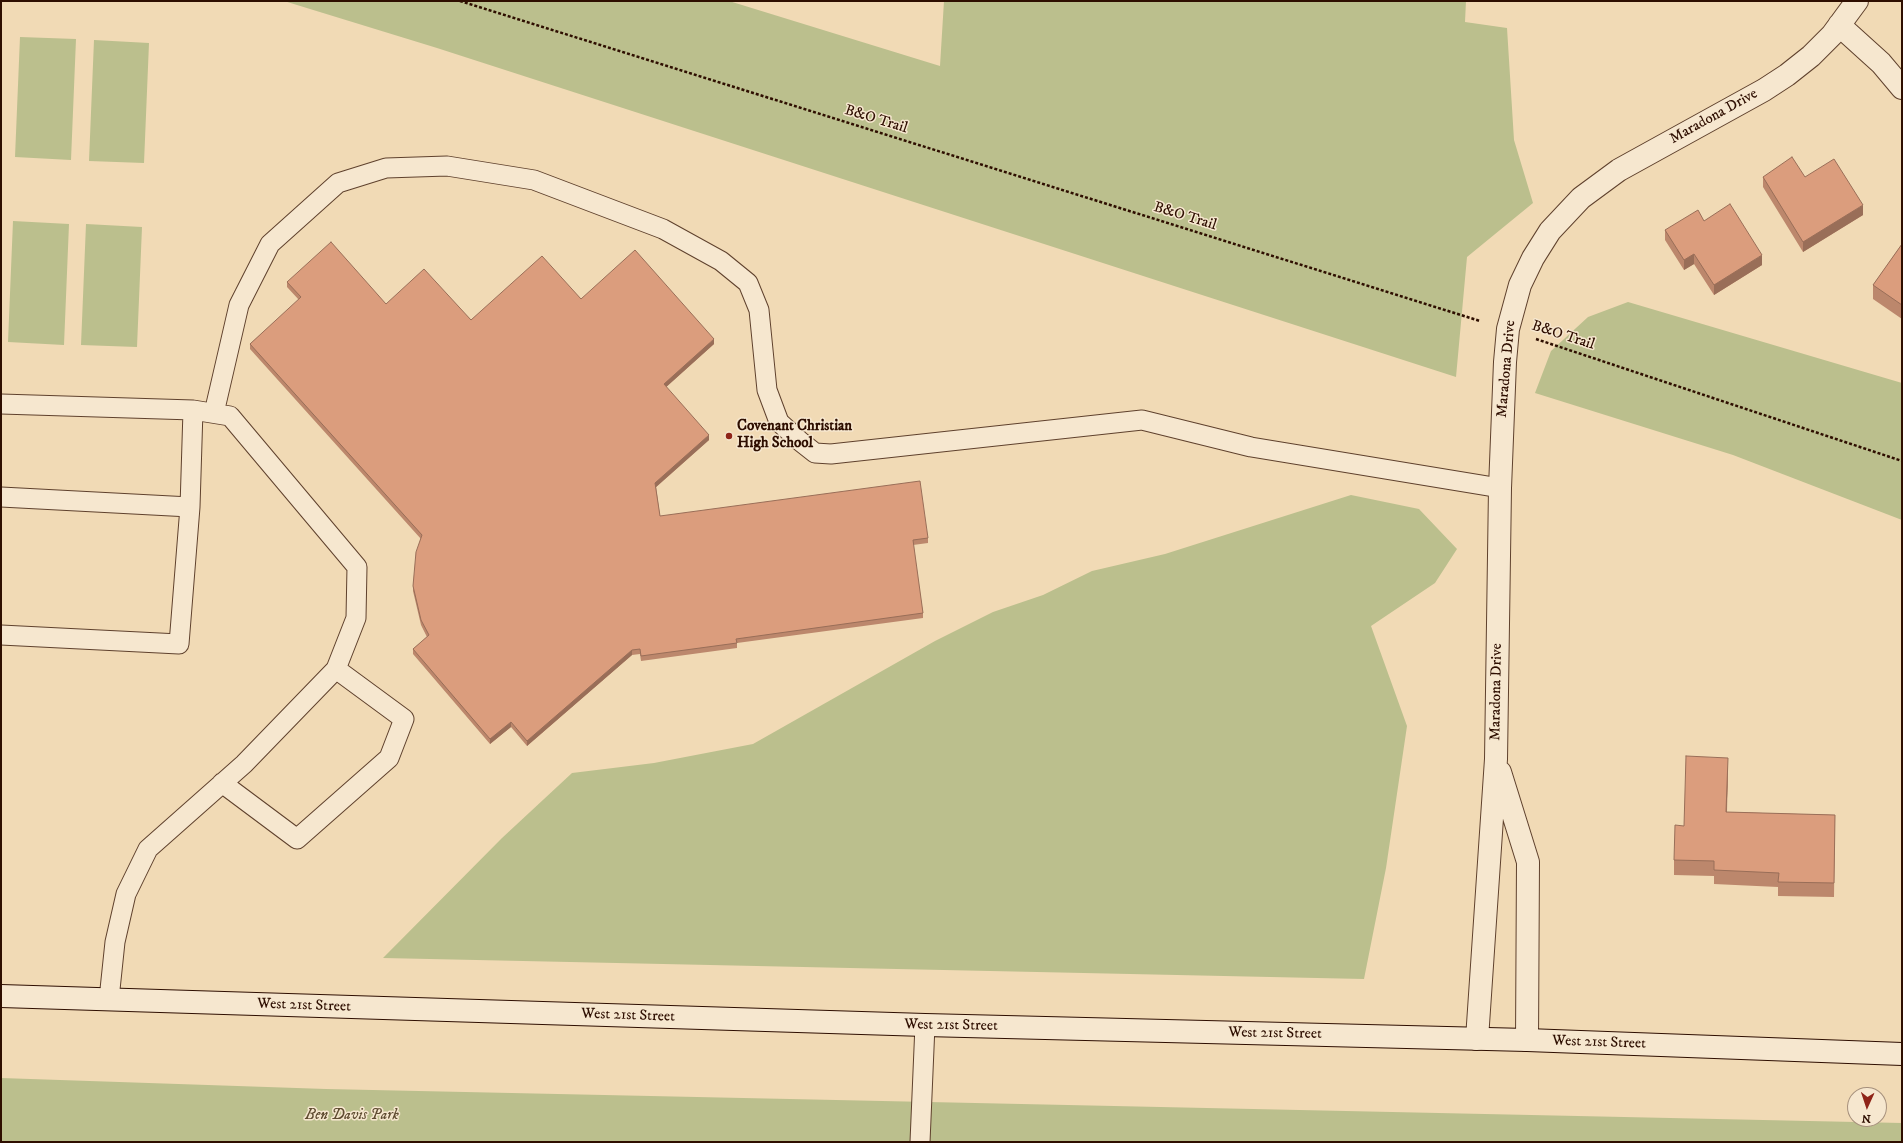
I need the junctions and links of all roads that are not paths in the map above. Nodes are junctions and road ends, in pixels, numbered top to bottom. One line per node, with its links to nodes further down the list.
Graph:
1 (1857, 1): 2 (street, Maradona Drive)
2 (1839, 25): 3 (street); 7 (street, Maradona Drive)
3 (1902, 88)
4 (1, 404): 5 (lane)
5 (194, 410): 6 (lane); 9 (lane)
6 (214, 413): 7 (lane); 11 (lane)
7 (1500, 488): 12 (street, Maradona Drive)
8 (1, 497): 9 (lane)
9 (190, 507): 10 (lane)
10 (1, 635)
11 (336, 669): 13 (lane); 13 (lane)
12 (1496, 759): 17 (street, Maradona Drive); 18 (street, Maradona Drive)
13 (222, 783): 15 (lane)
14 (1, 996): 15 (street, West 21st Street)
15 (109, 999): 16 (street, West 21st Street)
16 (925, 1025): 17 (street, West 21st Street); 20 (lane)
17 (1477, 1039): 18 (street, West 21st Street)
18 (1527, 1040): 19 (street, West 21st Street)
19 (1902, 1054)
20 (920, 1142)

